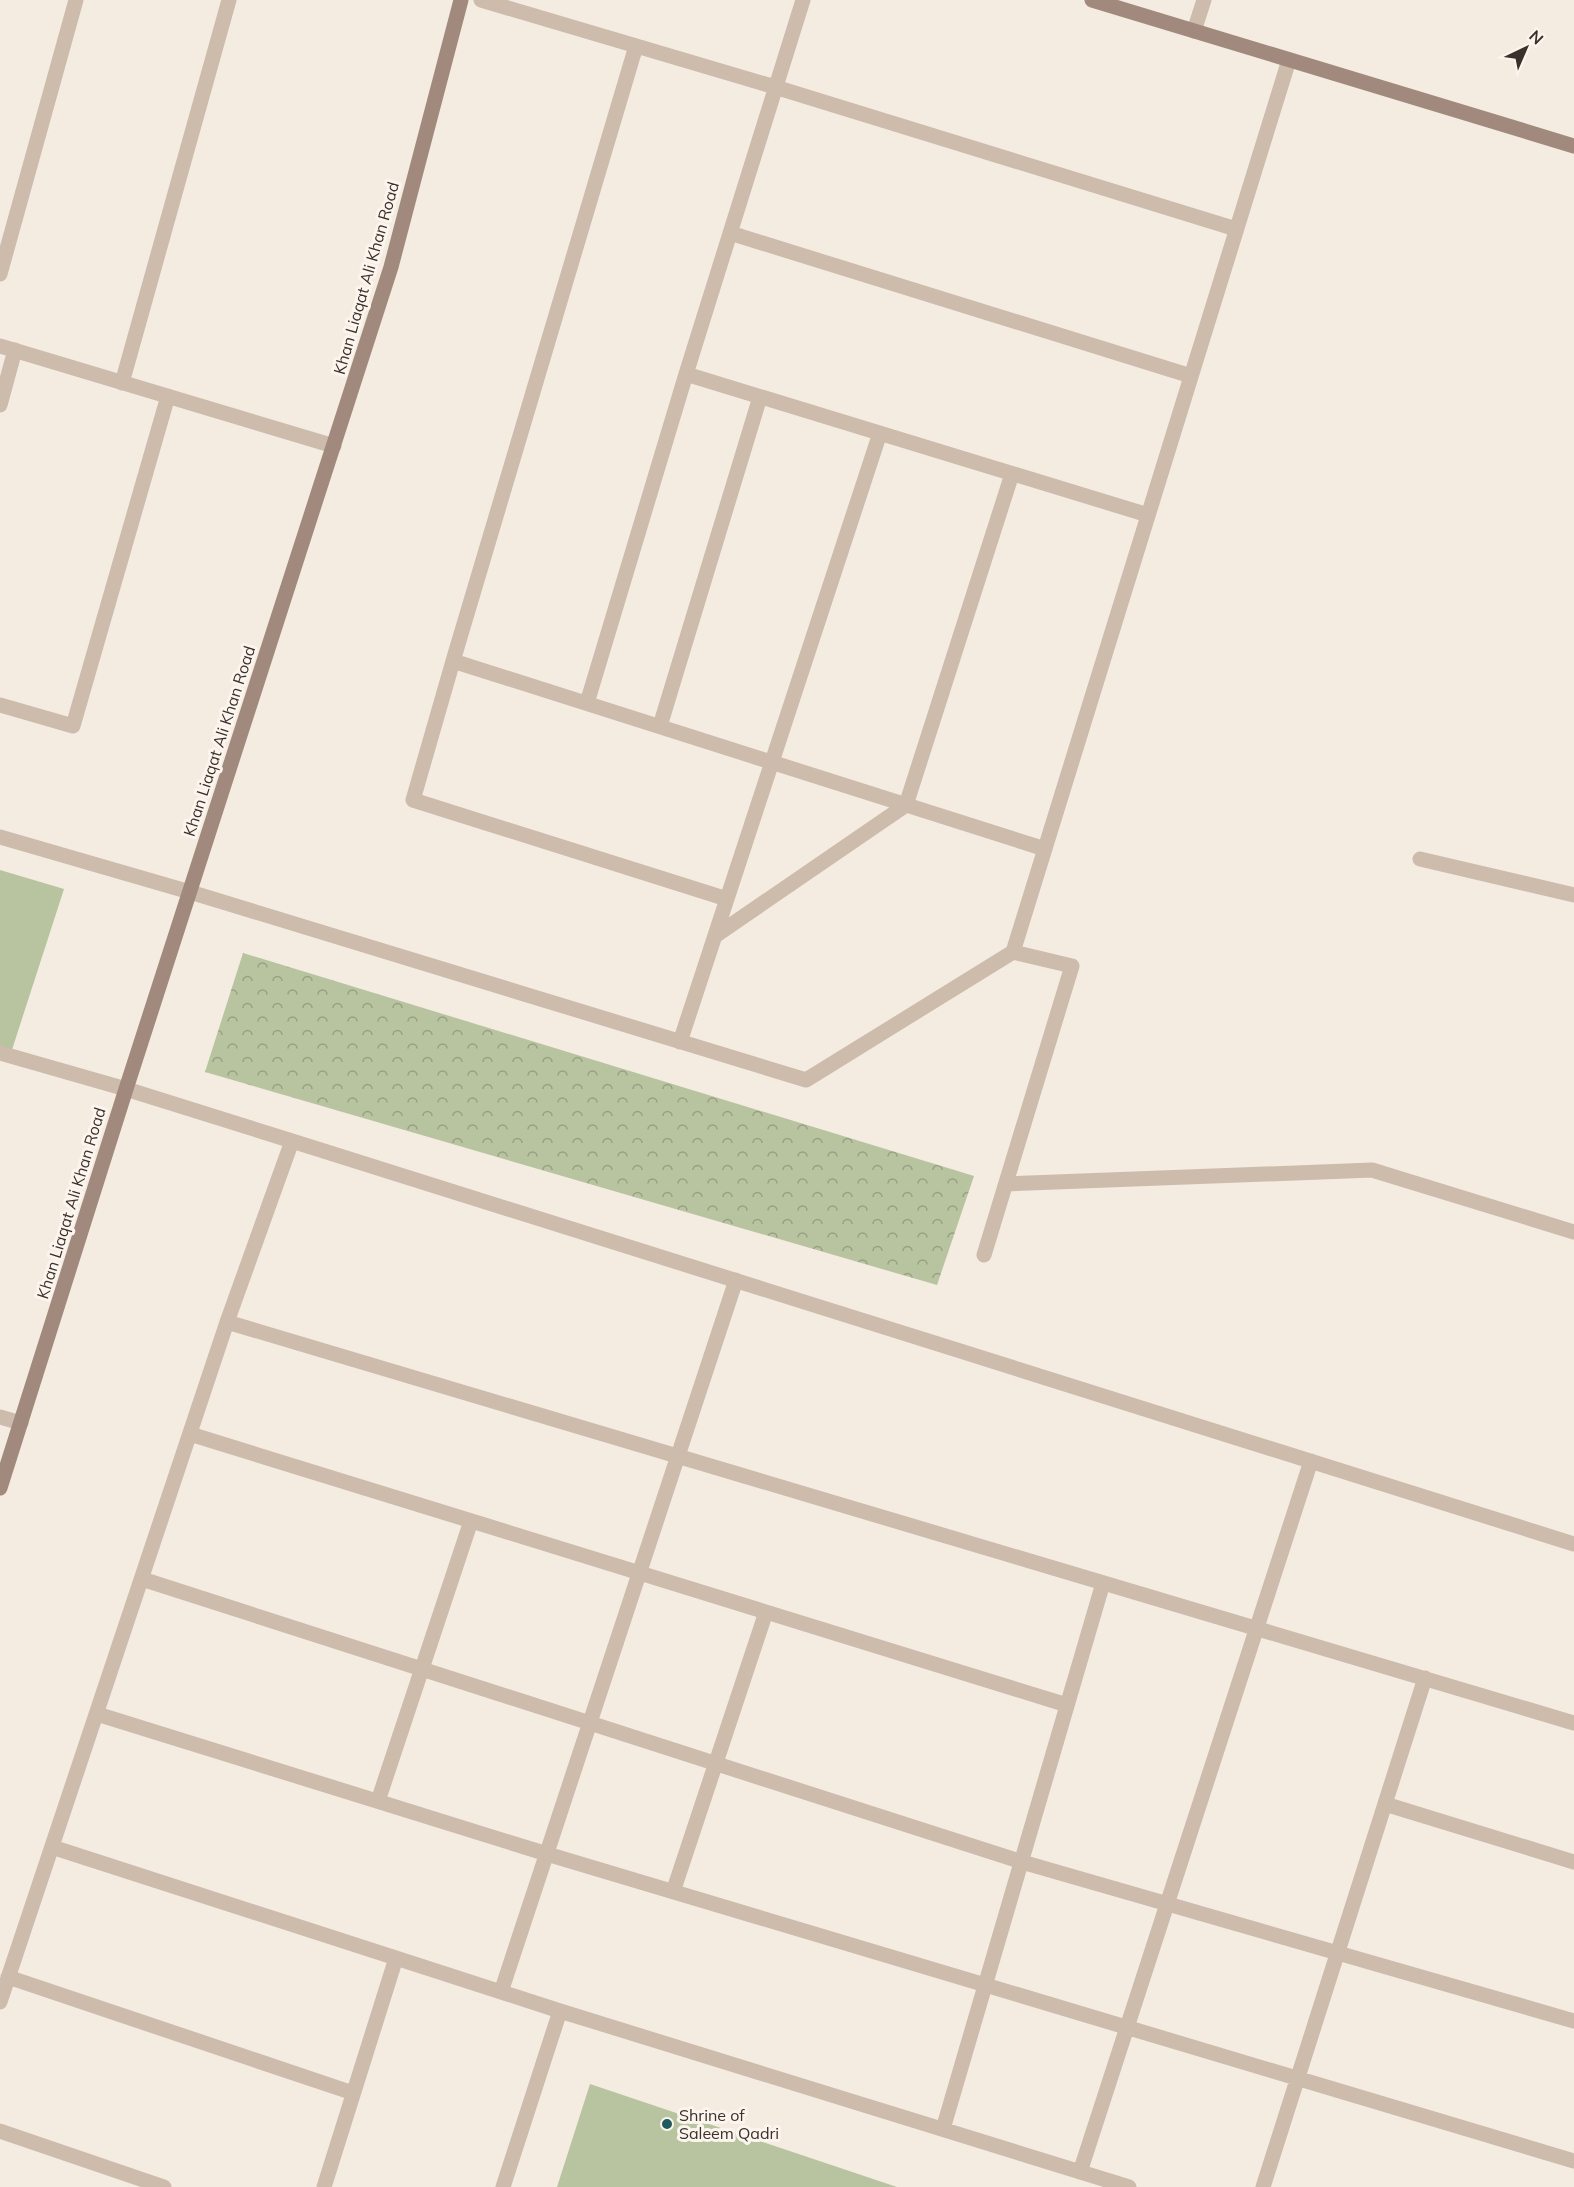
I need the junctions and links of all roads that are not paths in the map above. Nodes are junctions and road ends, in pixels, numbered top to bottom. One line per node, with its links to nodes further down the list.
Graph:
1 (76, 0): 15 (street)
2 (230, 0): 20 (street)
3 (461, 0): 25 (street, Khan Liaqat Ali Khan Road)
4 (481, 0): 9 (street)
5 (803, 0): 11 (street)
6 (1092, 0): 8 (street)
7 (1204, 0): 8 (street)
8 (1194, 31): 10 (street)
9 (636, 46): 11 (street); 28 (street)
10 (1289, 60): 12 (street); 13 (street)
11 (776, 87): 13 (street); 14 (street)
12 (1574, 146)
13 (1236, 229): 19 (street)
14 (730, 233): 18 (street); 19 (street)
15 (0, 274)
16 (0, 346): 17 (street)
17 (15, 350): 20 (street); 23 (street)
18 (686, 374): 22 (street); 29 (street)
19 (1191, 376): 27 (street)
20 (122, 383): 21 (street)
21 (168, 396): 25 (street); 30 (street)
22 (760, 397): 24 (street); 31 (street)
23 (0, 405)
24 (880, 433): 26 (street); 32 (street)
25 (333, 446): 37 (street, Khan Liaqat Ali Khan Road)
26 (1012, 474): 27 (street); 33 (street)
27 (1148, 515): 35 (street)
28 (453, 661): 29 (street); 39 (street)
29 (587, 703): 31 (street)
30 (0, 705)
31 (660, 726): 32 (street)
32 (772, 762): 33 (street); 39 (street)
33 (906, 805): 35 (street); 40 (street)
34 (0, 837): 37 (street)
35 (1045, 849): 41 (street)
36 (1420, 859): 38 (street)
37 (190, 892): 42 (street); 44 (street, Khan Liaqat Ali Khan Road)
38 (1574, 895)
39 (727, 900): 40 (street)
40 (715, 936): 42 (street)
41 (1013, 951): 42 (street); 46 (street)
42 (680, 1042)
43 (0, 1053): 44 (street)
44 (126, 1089): 45 (street); 52 (street, Khan Liaqat Ali Khan Road)
45 (292, 1141): 49 (street); 50 (street)
46 (1006, 1184): 47 (street); 48 (street)
47 (1574, 1232)
48 (984, 1255)
49 (736, 1280): 54 (street); 55 (street)
50 (227, 1322): 53 (street); 54 (street)
51 (0, 1417): 52 (street)
52 (21, 1423): 56 (street, Khan Liaqat Ali Khan Road)
53 (190, 1434): 57 (street); 60 (street)
54 (678, 1456): 59 (street); 61 (street)
55 (1311, 1461): 58 (street); 63 (street)
56 (0, 1488)
57 (471, 1521): 59 (street); 64 (street)
58 (1574, 1544)
59 (640, 1573): 62 (street); 68 (street)
60 (142, 1579): 64 (street); 67 (street)
61 (1103, 1583): 63 (street); 66 (street)
62 (766, 1612): 66 (street); 70 (street)
63 (1257, 1628): 65 (street); 78 (street)
64 (422, 1669): 68 (street); 71 (street)
65 (1425, 1678): 69 (street); 72 (street)
66 (1068, 1705): 75 (street)
67 (97, 1714): 71 (street); 73 (street)
68 (590, 1723): 70 (street); 74 (street)
69 (1574, 1723)
70 (716, 1763): 75 (street); 77 (street)
71 (378, 1801): 74 (street)
72 (1386, 1804): 76 (street); 79 (street)
73 (52, 1847): 80 (street); 81 (street)
74 (546, 1854): 77 (street); 83 (street)
75 (1022, 1862): 78 (street); 82 (street)
76 (1574, 1862)
77 (673, 1892): 82 (street)
78 (1167, 1904): 79 (street); 87 (street)
79 (1338, 1953): 86 (street); 88 (street)
80 (396, 1958): 83 (street); 89 (street)
81 (8, 1977): 84 (street); 89 (street)
82 (986, 1985): 87 (street); 90 (street)
83 (501, 1992): 85 (street)
84 (0, 2002)
85 (560, 2011): 90 (street); 96 (street)
86 (1574, 2021)
87 (1127, 2027): 88 (street); 93 (street)
88 (1299, 2079): 92 (street); 98 (street)
89 (353, 2093): 95 (street)
90 (943, 2129): 93 (street)
91 (0, 2131): 94 (street)
92 (1574, 2161)
93 (1080, 2172): 97 (street)
94 (164, 2187)
95 (324, 2187)
96 (503, 2187)
97 (1129, 2187)
98 (1263, 2187)

